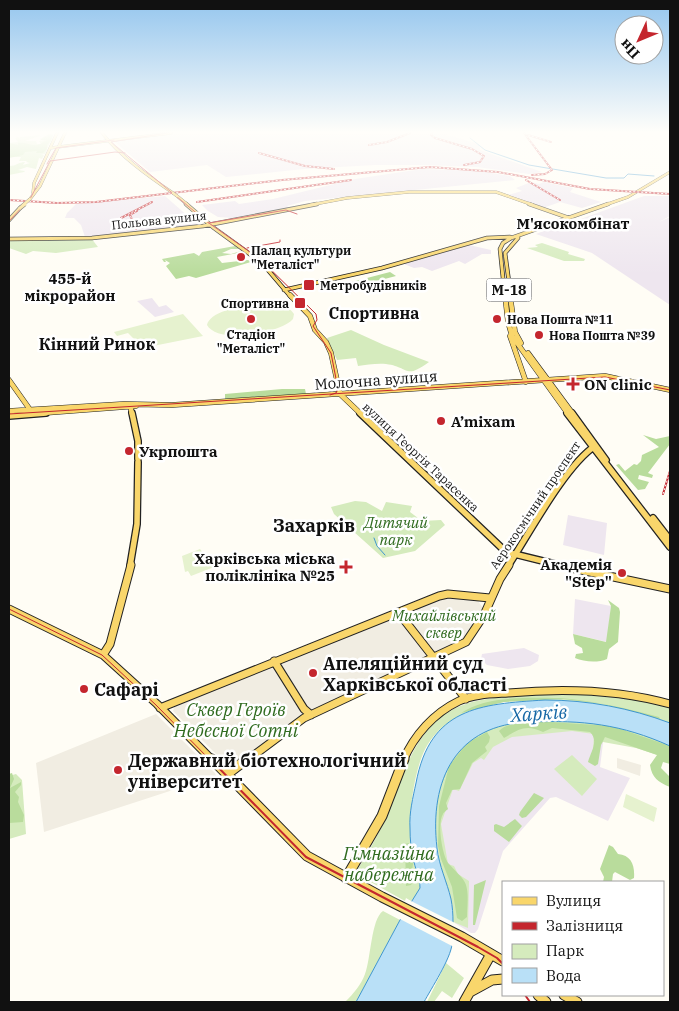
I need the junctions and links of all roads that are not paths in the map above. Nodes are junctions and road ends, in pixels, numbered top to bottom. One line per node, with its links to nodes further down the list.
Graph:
1 (35, 180): 6 (main road)
2 (43, 180): 6 (main road)
3 (155, 180): 9 (main road, bridge)
4 (656, 180): 7 (main road, Аерокосмічний проспект / М-18)
5 (664, 180): 7 (main road, Аерокосмічний проспект / М-18)
6 (33, 193): 8 (main road, bridge)
7 (568, 217): 9 (main road, Польова вулиця); 10 (main road, Аерокосмічний проспект / М-18); 18 (main road, Аерокосмічний проспект / М-18)
8 (9, 220)
9 (211, 225): 11 (main road, Польова вулиця); 14 (main road)
10 (514, 236): 12 (main road); 13 (main road, Аерокосмічний проспект / М-18)
11 (9, 239)
12 (484, 239): 13 (main road); 14 (main road)
13 (503, 243): 15 (main road, Аерокосмічний проспект / М-18)
14 (284, 290): 21 (main road)
15 (510, 331): 16 (main road, Аерокосмічний проспект / М-18); 16 (main road)
16 (516, 346): 18 (main road, Аерокосмічний проспект / М-18); 19 (main road)
17 (9, 380): 24 (main road)
18 (546, 381): 19 (main road, Молочна вулиця); 20 (main road, Молочна вулиця); 26 (main road, Аерокосмічний проспект / М-18); 26 (main road, Аерокосмічний проспект / М-18)
19 (526, 382): 21 (main road, Молочна вулиця)
20 (670, 390)
21 (340, 394): 22 (main road, Молочна вулиця); 29 (main road, вулиця Георгія Тарасенка)
22 (130, 406): 24 (main road, Молочна вулиця); 34 (main road)
23 (9, 411): 24 (main road)
24 (32, 412): 25 (main road)
25 (9, 416)
26 (590, 447): 27 (main road, М-18); 28 (main road, М-18); 29 (main road, Аерокосмічний проспект)
27 (670, 540)
28 (670, 547)
29 (515, 555): 30 (main road); 31 (main road, Аерокосмічний проспект)
30 (670, 589)
31 (490, 598): 33 (main road); 35 (main road, Аерокосмічний проспект)
32 (9, 609): 34 (main road)
33 (398, 612): 35 (main road); 36 (main road)
34 (103, 655): 39 (main road)
35 (435, 658): 37 (main road); 40 (main road, Аерокосмічний проспект)
36 (274, 661): 39 (main road); 40 (main road)
37 (466, 699): 38 (main road); 42 (main road)
38 (670, 704)
39 (160, 708): 41 (main road)
40 (311, 715): 41 (main road, Аерокосмічний проспект)
41 (226, 775): 42 (main road)
42 (346, 878): 43 (main road)
43 (491, 954): 44 (main road); 46 (main road)
44 (502, 961)
45 (502, 979): 46 (main road)
46 (470, 992): 48 (main road)
47 (566, 996): 49 (main road)
48 (464, 1002)
49 (578, 1002)

